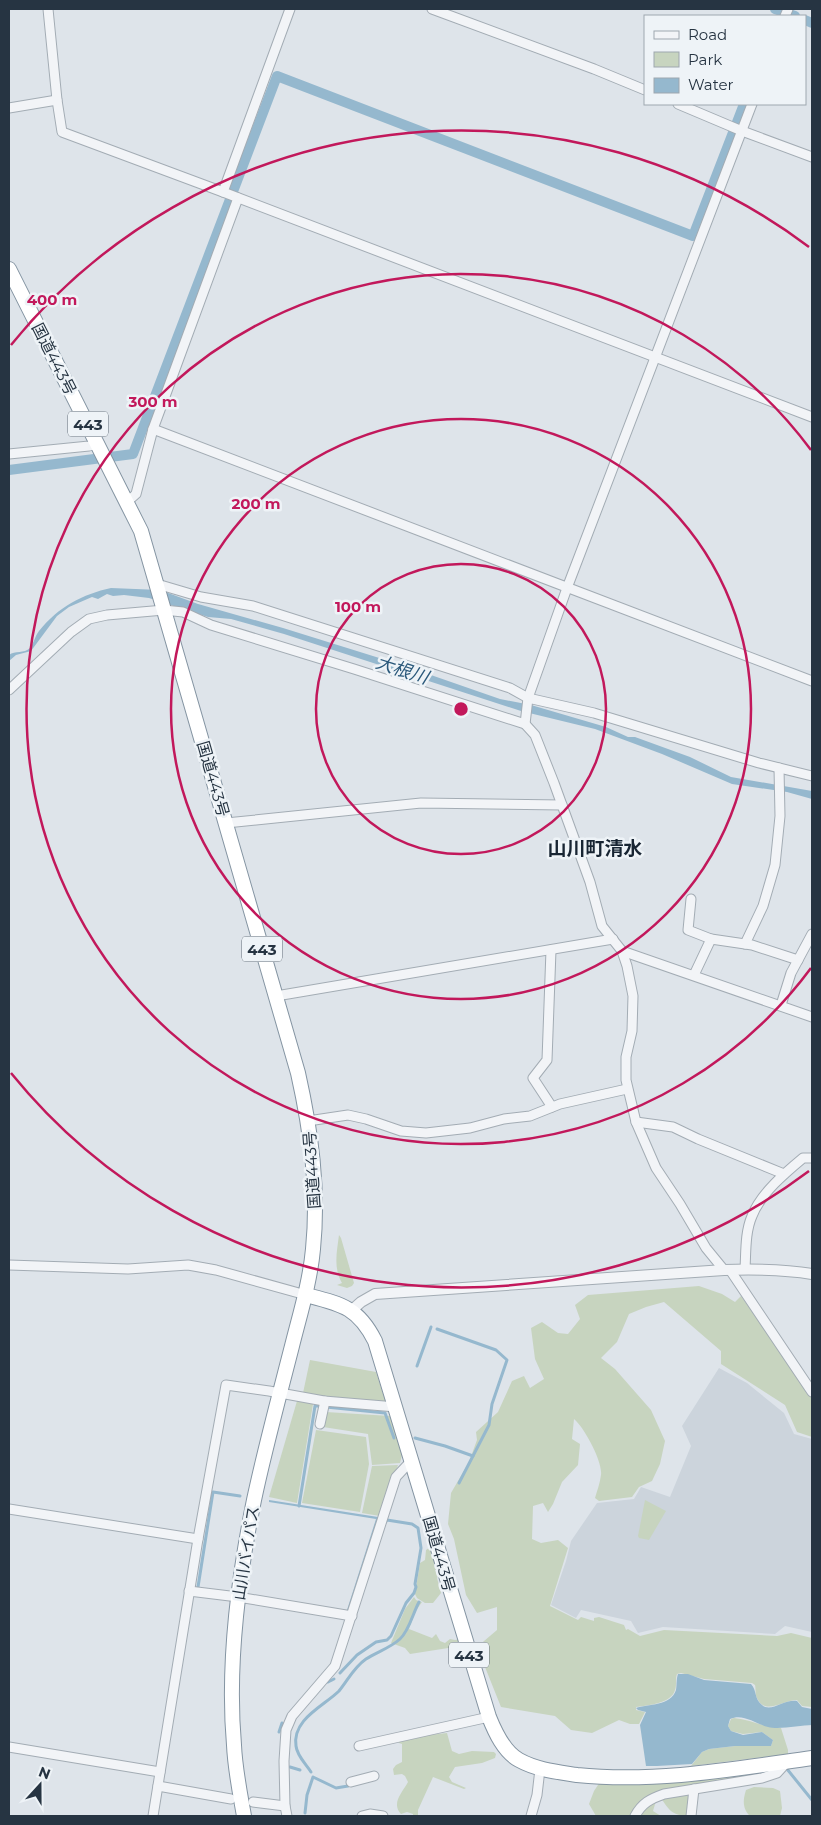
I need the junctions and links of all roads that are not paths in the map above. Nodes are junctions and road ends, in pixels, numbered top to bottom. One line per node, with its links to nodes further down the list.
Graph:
1 (48, 9): 5 (street)
2 (290, 9): 11 (street)
3 (432, 9): 4 (street)
4 (644, 90)
5 (57, 100): 8 (street); 11 (street)
6 (680, 105): 9 (street)
7 (752, 105): 9 (street)
8 (9, 108)
9 (742, 131): 10 (street); 14 (street)
10 (812, 157)
11 (225, 192): 12 (street)
12 (237, 197): 14 (street); 16 (street)
13 (9, 269): 17 (highway, 国道443号 / 443)
14 (655, 358): 15 (street); 21 (street)
15 (812, 417)
16 (153, 429): 19 (street); 21 (street)
17 (98, 444): 18 (street); 19 (highway, 国道443号 / 443)
18 (9, 454)
19 (127, 502): 20 (highway, 国道443号 / 443)
20 (156, 584): 22 (highway, 国道443号 / 443); 25 (street)
21 (567, 588): 23 (street); 25 (street)
22 (164, 610): 24 (street); 26 (street); 30 (highway, 国道443号 / 443)
23 (812, 682)
24 (9, 690)
25 (528, 699): 26 (street); 27 (street)
26 (525, 724): 29 (street)
27 (779, 768): 28 (street); 35 (street)
28 (812, 776)
29 (562, 805): 30 (street); 33 (street)
30 (226, 823): 45 (highway, 国道443号 / 443)
31 (691, 899): 34 (street)
32 (812, 934): 38 (street)
33 (612, 939): 36 (street); 37 (street)
34 (712, 939): 35 (street); 39 (street)
35 (744, 944): 38 (street)
36 (551, 950): 40 (street); 44 (street)
37 (622, 951): 39 (street); 43 (street)
38 (798, 960): 41 (street)
39 (694, 975): 41 (street)
40 (282, 995)
41 (780, 1005): 42 (street)
42 (812, 1017)
43 (627, 1090): 44 (street); 46 (street)
44 (552, 1107): 45 (street)
45 (308, 1121): 53 (highway, 国道443号 / 443)
46 (636, 1122): 48 (street); 50 (street)
47 (812, 1158): 48 (street)
48 (784, 1174): 51 (street)
49 (9, 1266): 53 (street)
50 (727, 1270): 51 (street); 54 (street); 55 (street)
51 (745, 1270): 52 (street)
52 (812, 1274)
53 (306, 1295): 54 (highway); 56 (highway, 山川バイパス / 443)
54 (352, 1310): 58 (highway, 国道443号 / 443)
55 (812, 1392)
56 (280, 1393): 57 (street); 62 (street); 64 (highway, 山川バイパス / 443)
57 (325, 1401): 58 (street); 59 (street)
58 (396, 1407): 60 (highway, 国道443号 / 443)
59 (320, 1424)
60 (412, 1460): 65 (street); 66 (highway, 国道443号 / 443)
61 (9, 1509): 62 (street)
62 (198, 1539): 63 (street)
63 (189, 1591): 64 (street); 72 (street)
64 (238, 1597): 65 (street); 81 (highway, 山川バイパス / 443)
65 (352, 1616): 79 (street)
66 (489, 1717): 67 (street); 71 (highway, 国道443号 / 443)
67 (359, 1746)
68 (9, 1747): 72 (street)
69 (812, 1758): 70 (highway, 国道443号 / 443)
70 (788, 1761): 71 (highway, 国道443号 / 443); 76 (street)
71 (540, 1769): 85 (street)
72 (160, 1772): 75 (street)
73 (374, 1776): 74 (street)
74 (351, 1782)
75 (158, 1786): 77 (street); 80 (street)
76 (694, 1789): 86 (street); 87 (street)
77 (231, 1799)
78 (253, 1802): 79 (street)
79 (285, 1806): 82 (street)
80 (153, 1816)
81 (244, 1816)
82 (288, 1816)
83 (362, 1816): 84 (street)
84 (383, 1816)
85 (530, 1816)
86 (635, 1816)
87 (691, 1816)

